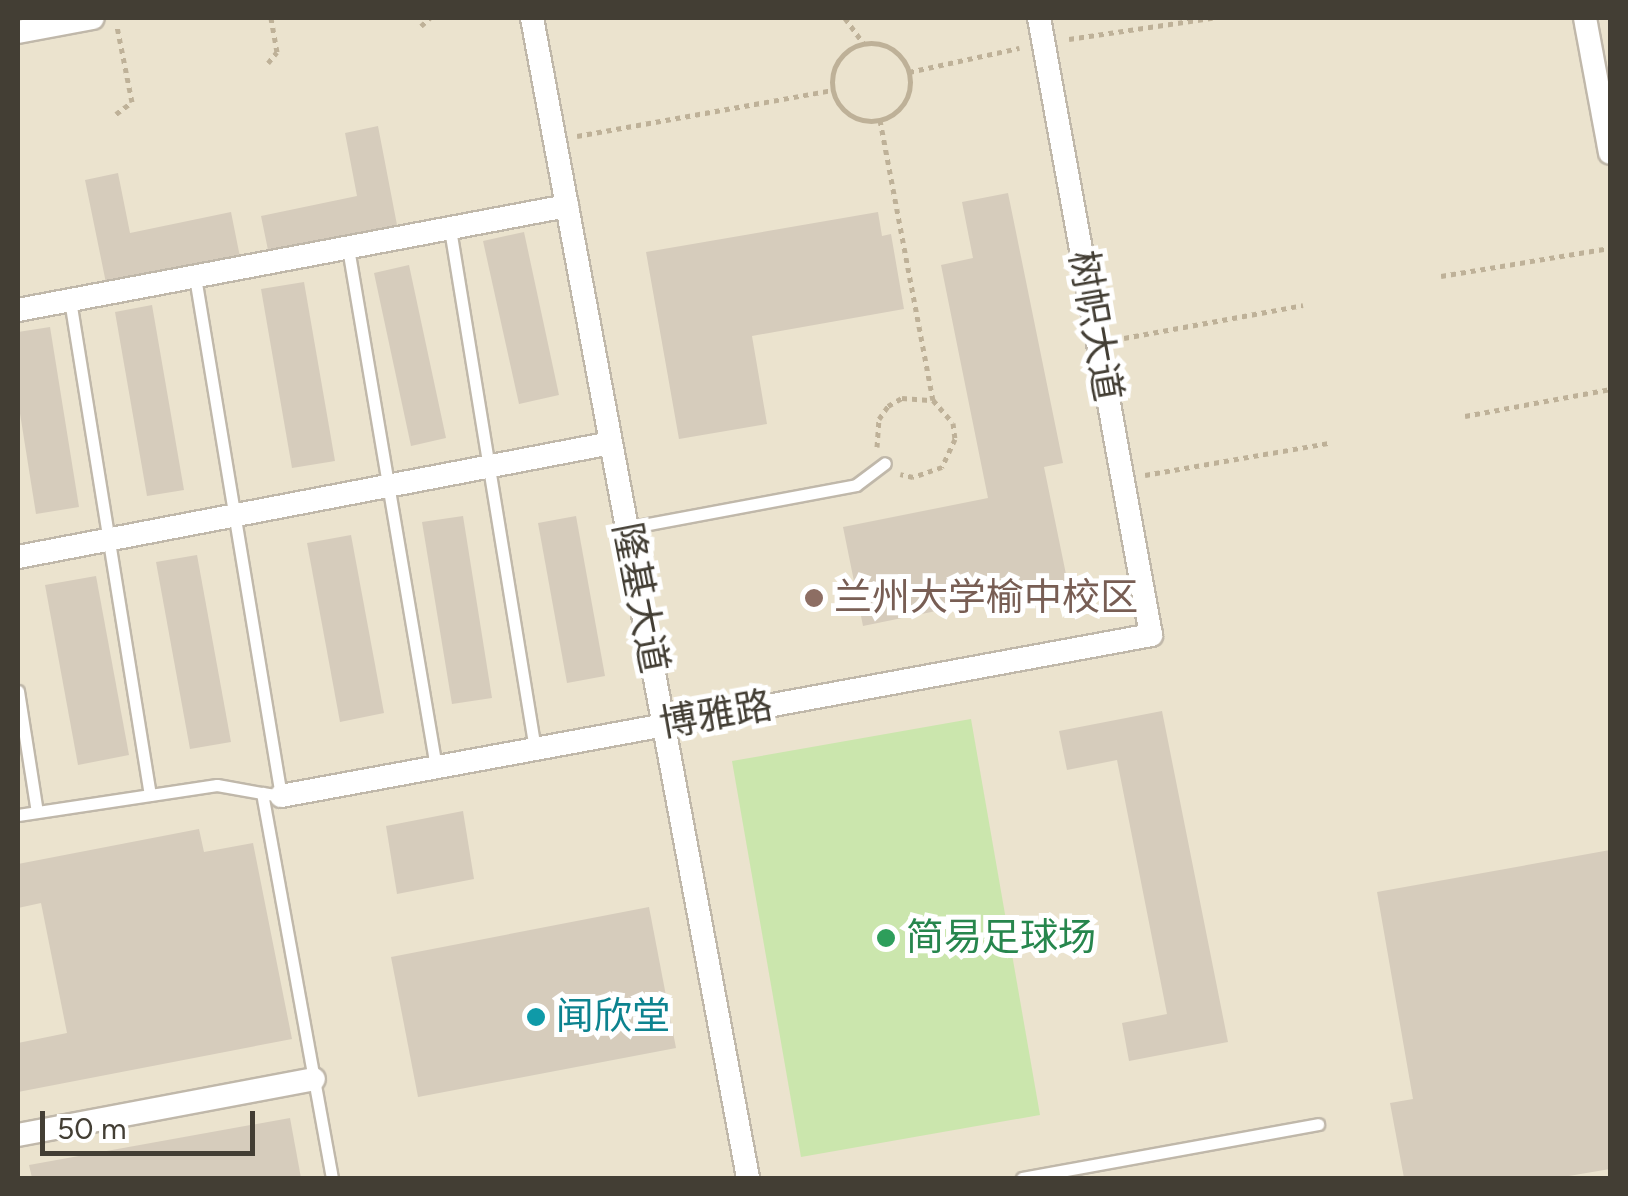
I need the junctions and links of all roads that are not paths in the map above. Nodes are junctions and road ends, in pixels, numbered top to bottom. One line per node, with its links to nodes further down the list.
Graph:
1 (93, 18): 5 (street)
2 (532, 18): 7 (street, 隆基大道)
3 (1039, 18): 21 (street, 树帜大道)
4 (1585, 18): 6 (street)
5 (18, 32)
6 (1610, 153)
7 (567, 206): 8 (street); 13 (street, 隆基大道)
8 (450, 229): 9 (street); 15 (lane)
9 (348, 248): 10 (street); 16 (lane)
10 (195, 276): 11 (street); 17 (lane)
11 (70, 300): 12 (street); 19 (lane)
12 (18, 310)
13 (611, 443): 15 (street); 18 (street, 隆基大道)
14 (885, 463): 18 (lane)
15 (489, 467): 16 (street); 24 (lane)
16 (388, 486): 17 (street); 25 (lane)
17 (234, 516): 19 (street); 27 (lane)
18 (627, 528): 23 (street, 隆基大道)
19 (109, 540): 20 (street); 26 (lane)
20 (18, 557)
21 (1151, 635): 23 (street, 博雅路)
22 (18, 691): 28 (lane)
23 (663, 724): 24 (street, 博雅路); 34 (street, 隆基大道)
24 (535, 749): 25 (street, 博雅路)
25 (436, 768): 27 (street, 博雅路)
26 (150, 795): 27 (lane); 28 (lane)
27 (271, 795): 30 (lane)
28 (37, 812): 29 (lane)
29 (18, 815)
30 (314, 1080): 32 (street); 33 (lane)
31 (1318, 1124): 35 (lane)
32 (18, 1135)
33 (332, 1178)
34 (748, 1178)
35 (1022, 1178)

